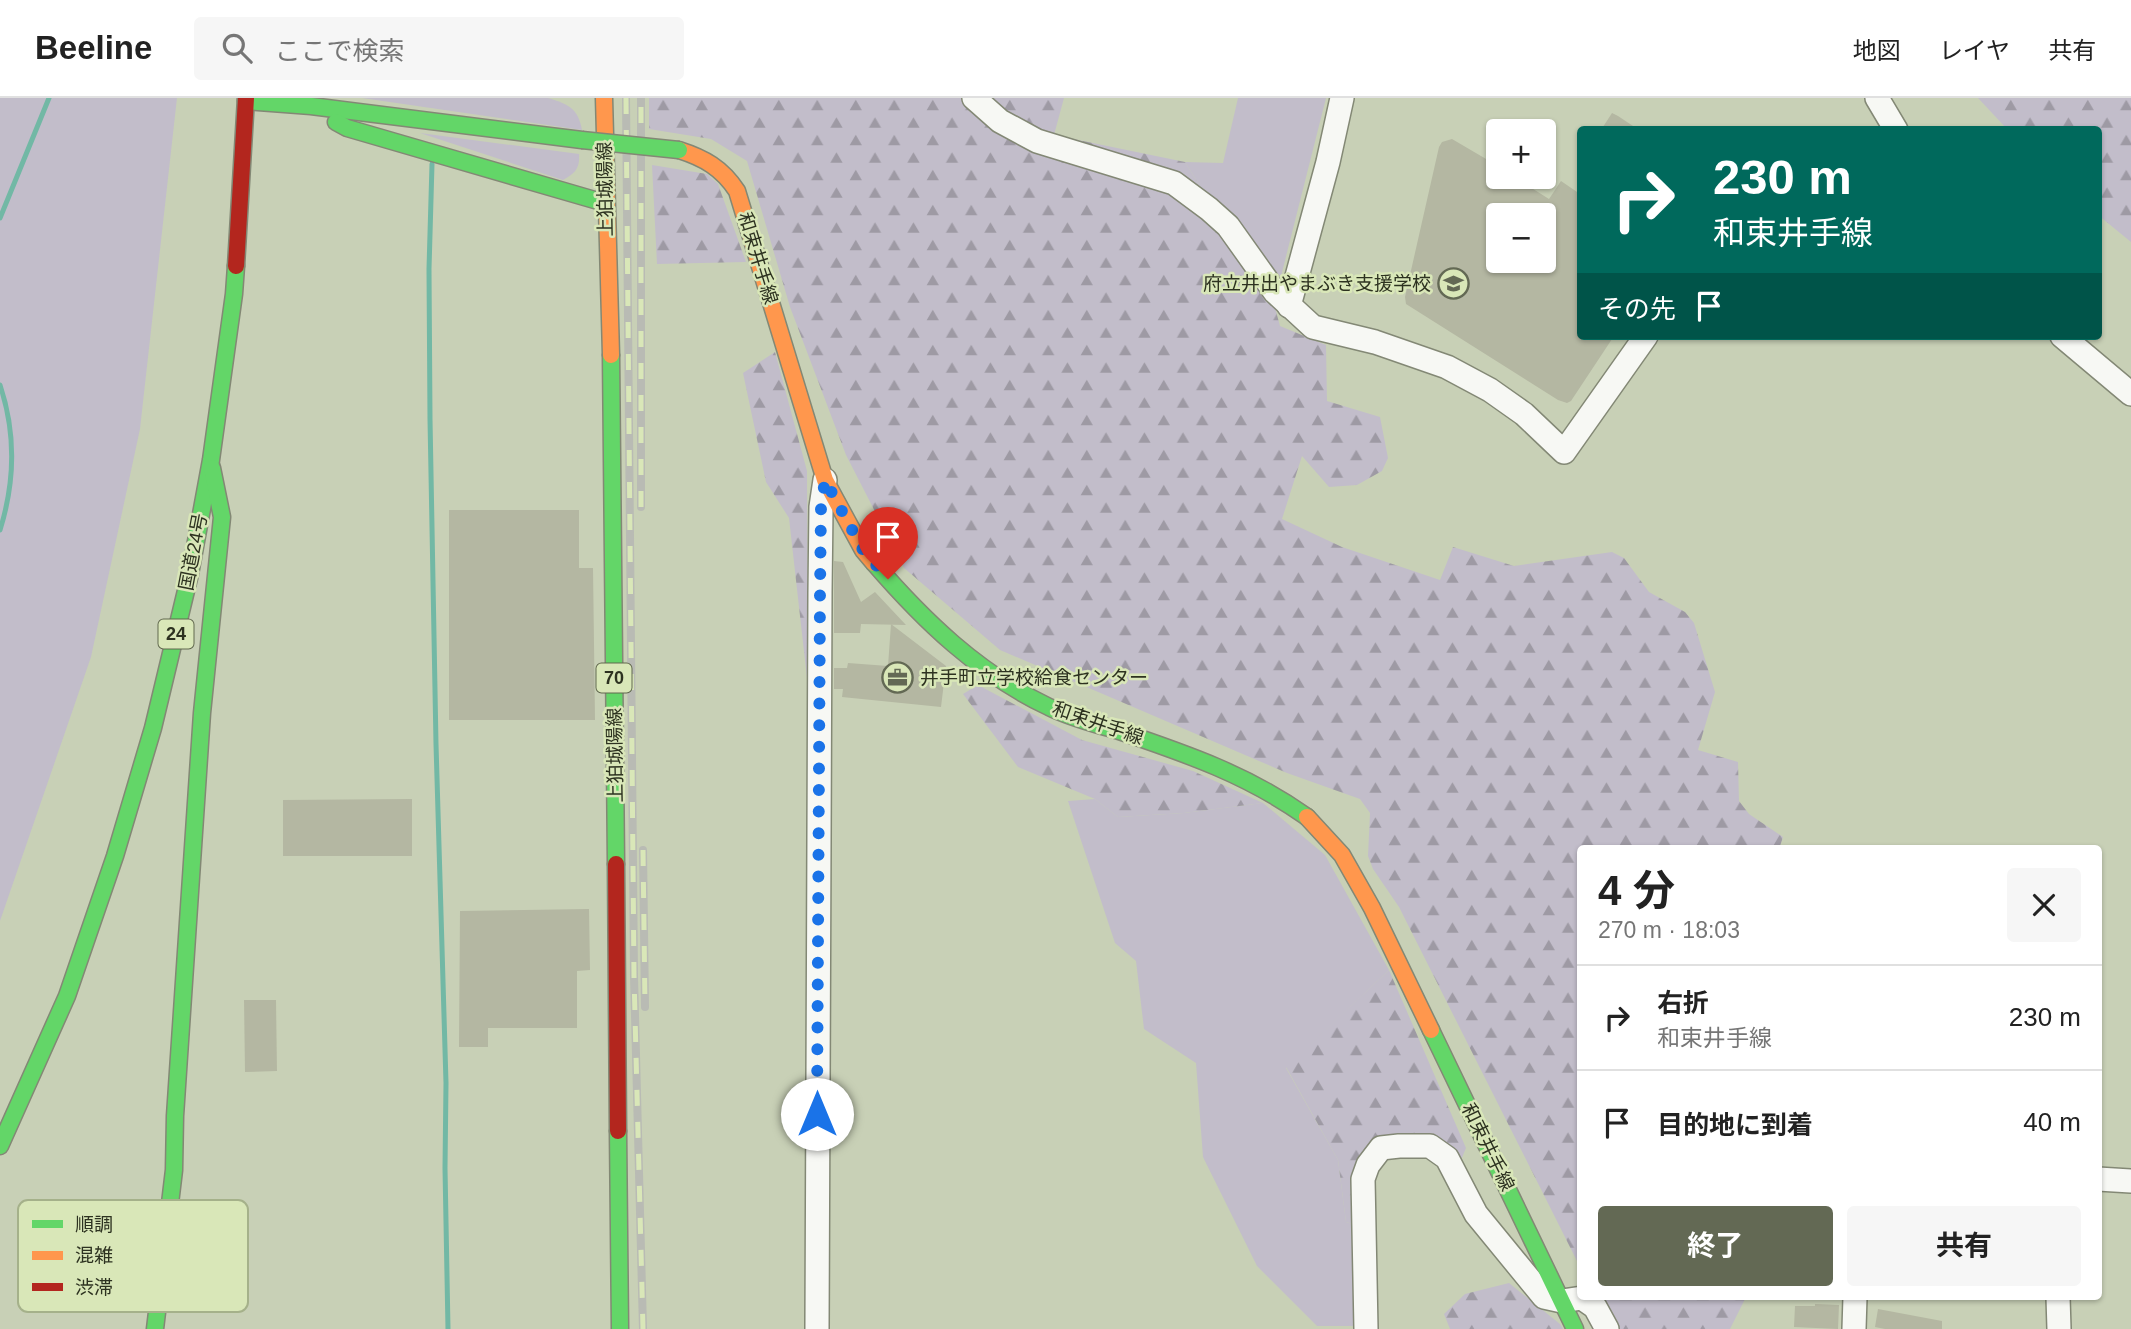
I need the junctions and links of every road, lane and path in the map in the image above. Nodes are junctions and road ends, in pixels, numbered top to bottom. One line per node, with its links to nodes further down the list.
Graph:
1 (332, 98): 7 (main road)
2 (604, 98): 9 (main road, 上狛城陽線 / 70)
3 (974, 98): 10 (street)
4 (1342, 98): 10 (street)
5 (1877, 98): 8 (street)
6 (246, 100): 7 (main road, 和束井手線); 14 (main road, 国道24号 / 24)
7 (311, 106): 9 (main road); 15 (main road, 和束井手線, bridge)
8 (1894, 126)
9 (605, 203): 25 (main road, 上狛城陽線 / 70)
10 (1289, 306): 11 (street)
11 (1643, 340)
12 (2067, 340): 13 (street)
13 (2131, 394)
14 (211, 460): 16 (main road, 国道24号 / 24); 19 (main road)
15 (825, 480): 24 (main road, 和束井手線); 26 (street)
16 (0, 1146)
17 (2102, 1179): 18 (street)
18 (2131, 1181)
19 (170, 1200)
20 (1577, 1299): 24 (street)
21 (1585, 1300): 29 (street)
22 (1855, 1300): 30 (street)
23 (2058, 1300): 31 (street)
24 (1562, 1301): 27 (street); 28 (main road, 和束井手線)
25 (620, 1329)
26 (817, 1329)
27 (1366, 1329)
28 (1575, 1329)
29 (1607, 1329)
30 (1854, 1329)
31 (2059, 1329)

